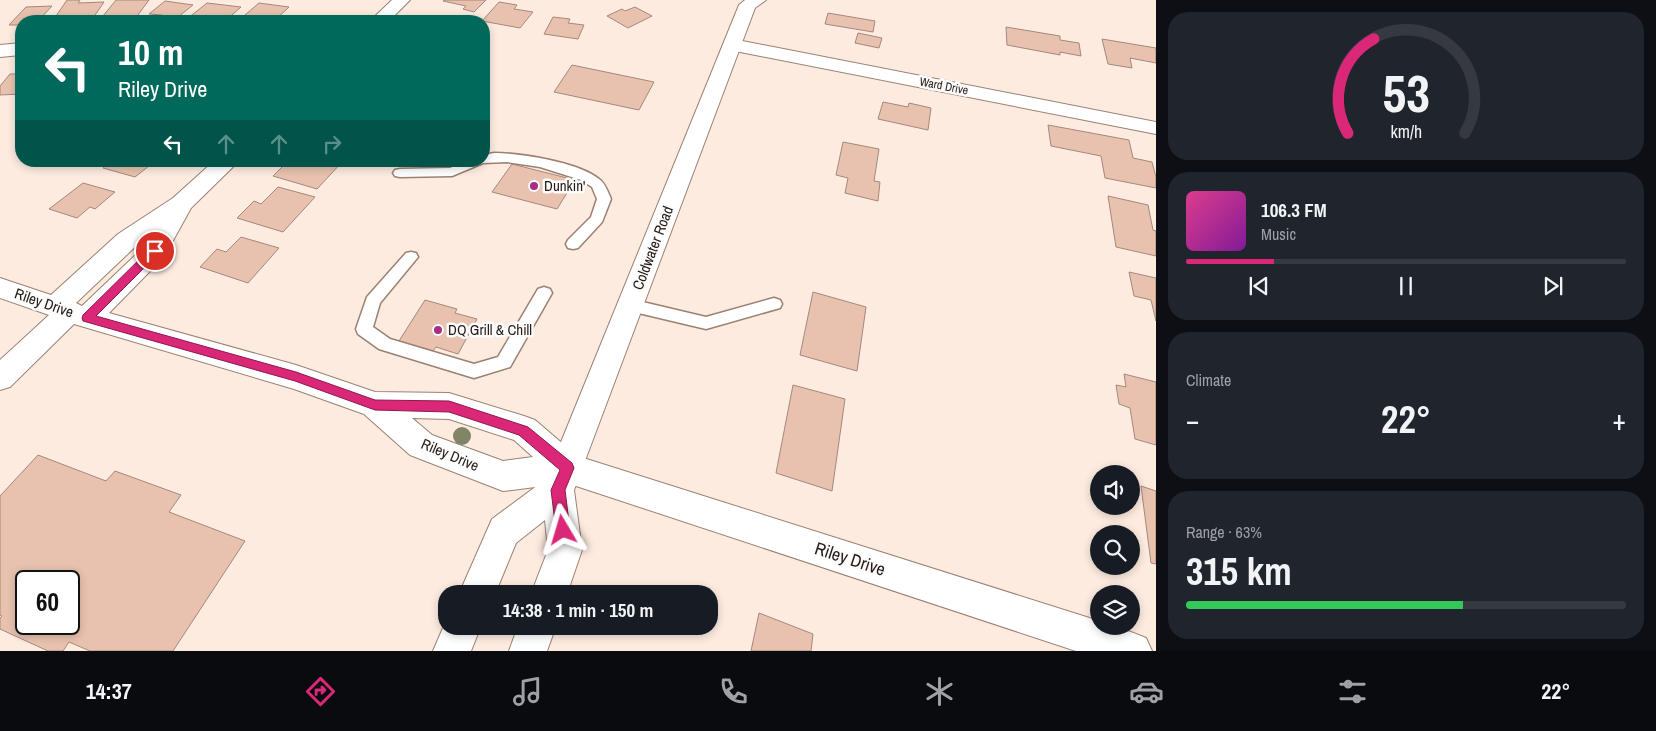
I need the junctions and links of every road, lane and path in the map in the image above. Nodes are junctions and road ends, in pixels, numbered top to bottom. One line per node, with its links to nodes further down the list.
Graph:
1 (402, 0): 3 (street)
2 (750, 2): 4 (street, Coldwater Road)
3 (386, 15)
4 (732, 45): 7 (street, Ward Drive); 18 (street, Coldwater Road)
5 (15, 50): 6 (street)
6 (0, 51)
7 (1156, 128)
8 (490, 157): 13 (lane)
9 (221, 167): 12 (street)
10 (464, 167): 11 (lane)
11 (400, 173)
12 (180, 204): 19 (street); 19 (street)
13 (573, 244)
14 (411, 257): 16 (lane)
15 (0, 288): 19 (street, Riley Drive)
16 (544, 293)
17 (774, 304): 18 (lane)
18 (630, 305): 22 (street, Coldwater Road)
19 (71, 312): 20 (street); 21 (street, Riley Drive)
20 (0, 378)
21 (375, 405): 22 (street, Riley Drive); 22 (street, Riley Drive)
22 (563, 479): 23 (street); 24 (street, Coldwater Road); 29 (street, Riley Drive)
23 (481, 585)
24 (552, 585)
25 (459, 635): 27 (street)
26 (534, 635): 28 (street)
27 (452, 651)
28 (528, 651)
29 (1133, 651)

